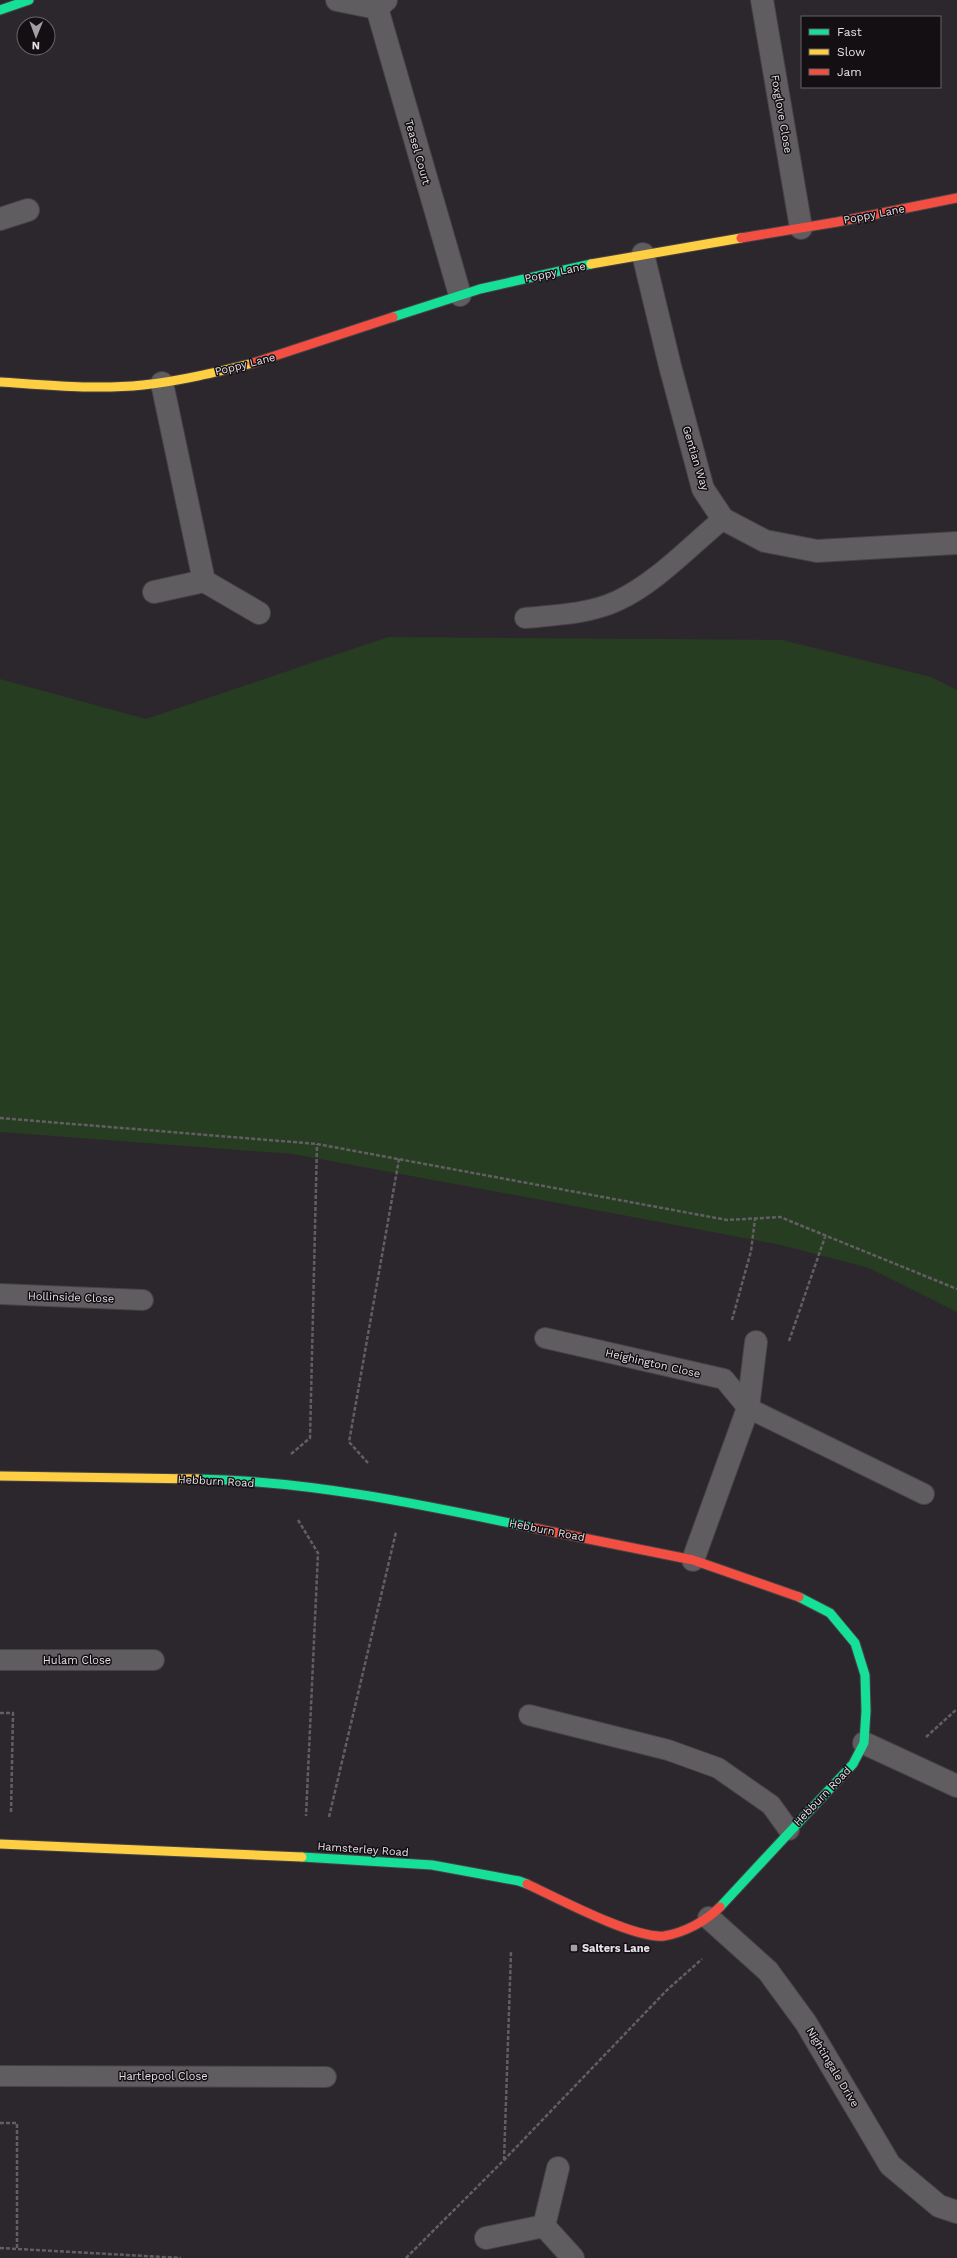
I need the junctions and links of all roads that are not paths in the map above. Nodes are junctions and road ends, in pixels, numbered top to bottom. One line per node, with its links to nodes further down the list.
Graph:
1 (28, 0): 5 (street)
2 (337, 0): 4 (street, Teasel Court)
3 (762, 0): 9 (street, Foxglove Close)
4 (381, 4): 11 (street, Teasel Court)
5 (0, 10)
6 (957, 198): 9 (street, Poppy Lane)
7 (28, 210): 8 (street)
8 (0, 219)
9 (801, 228): 10 (street, Poppy Lane)
10 (643, 254): 11 (street, Poppy Lane); 14 (street, Gentian Way)
11 (460, 295): 13 (street, Poppy Lane)
12 (0, 382): 13 (street, Poppy Lane)
13 (162, 383): 16 (street)
14 (723, 519): 15 (street, Gentian Way); 19 (lane)
15 (957, 543)
16 (204, 581): 17 (street); 18 (street)
17 (154, 592)
18 (259, 613)
19 (525, 618)
20 (0, 1294): 21 (lane, Hollinside Close)
21 (143, 1300)
22 (545, 1338): 24 (lane, Heighington Close)
23 (756, 1342): 24 (street)
24 (748, 1408): 26 (lane, Heighington Close); 27 (street)
25 (0, 1476): 27 (street, Hebburn Road)
26 (924, 1494)
27 (694, 1560): 31 (street, Hebburn Road)
28 (0, 1660): 29 (lane, Hulam Close)
29 (154, 1660)
30 (529, 1715): 33 (lane, Hebburn Road)
31 (864, 1743): 32 (street); 33 (street, Hebburn Road)
32 (957, 1786)
33 (789, 1830): 35 (street, Hebburn Road)
34 (0, 1844): 35 (street, Hamsterley Road)
35 (709, 1918): 39 (street, Nightingale Drive)
36 (0, 2076): 37 (lane, Hartlepool Close)
37 (326, 2077)
38 (558, 2168): 40 (street)
39 (957, 2212)
40 (544, 2226): 41 (street); 42 (street)
41 (486, 2238)
42 (573, 2258)

